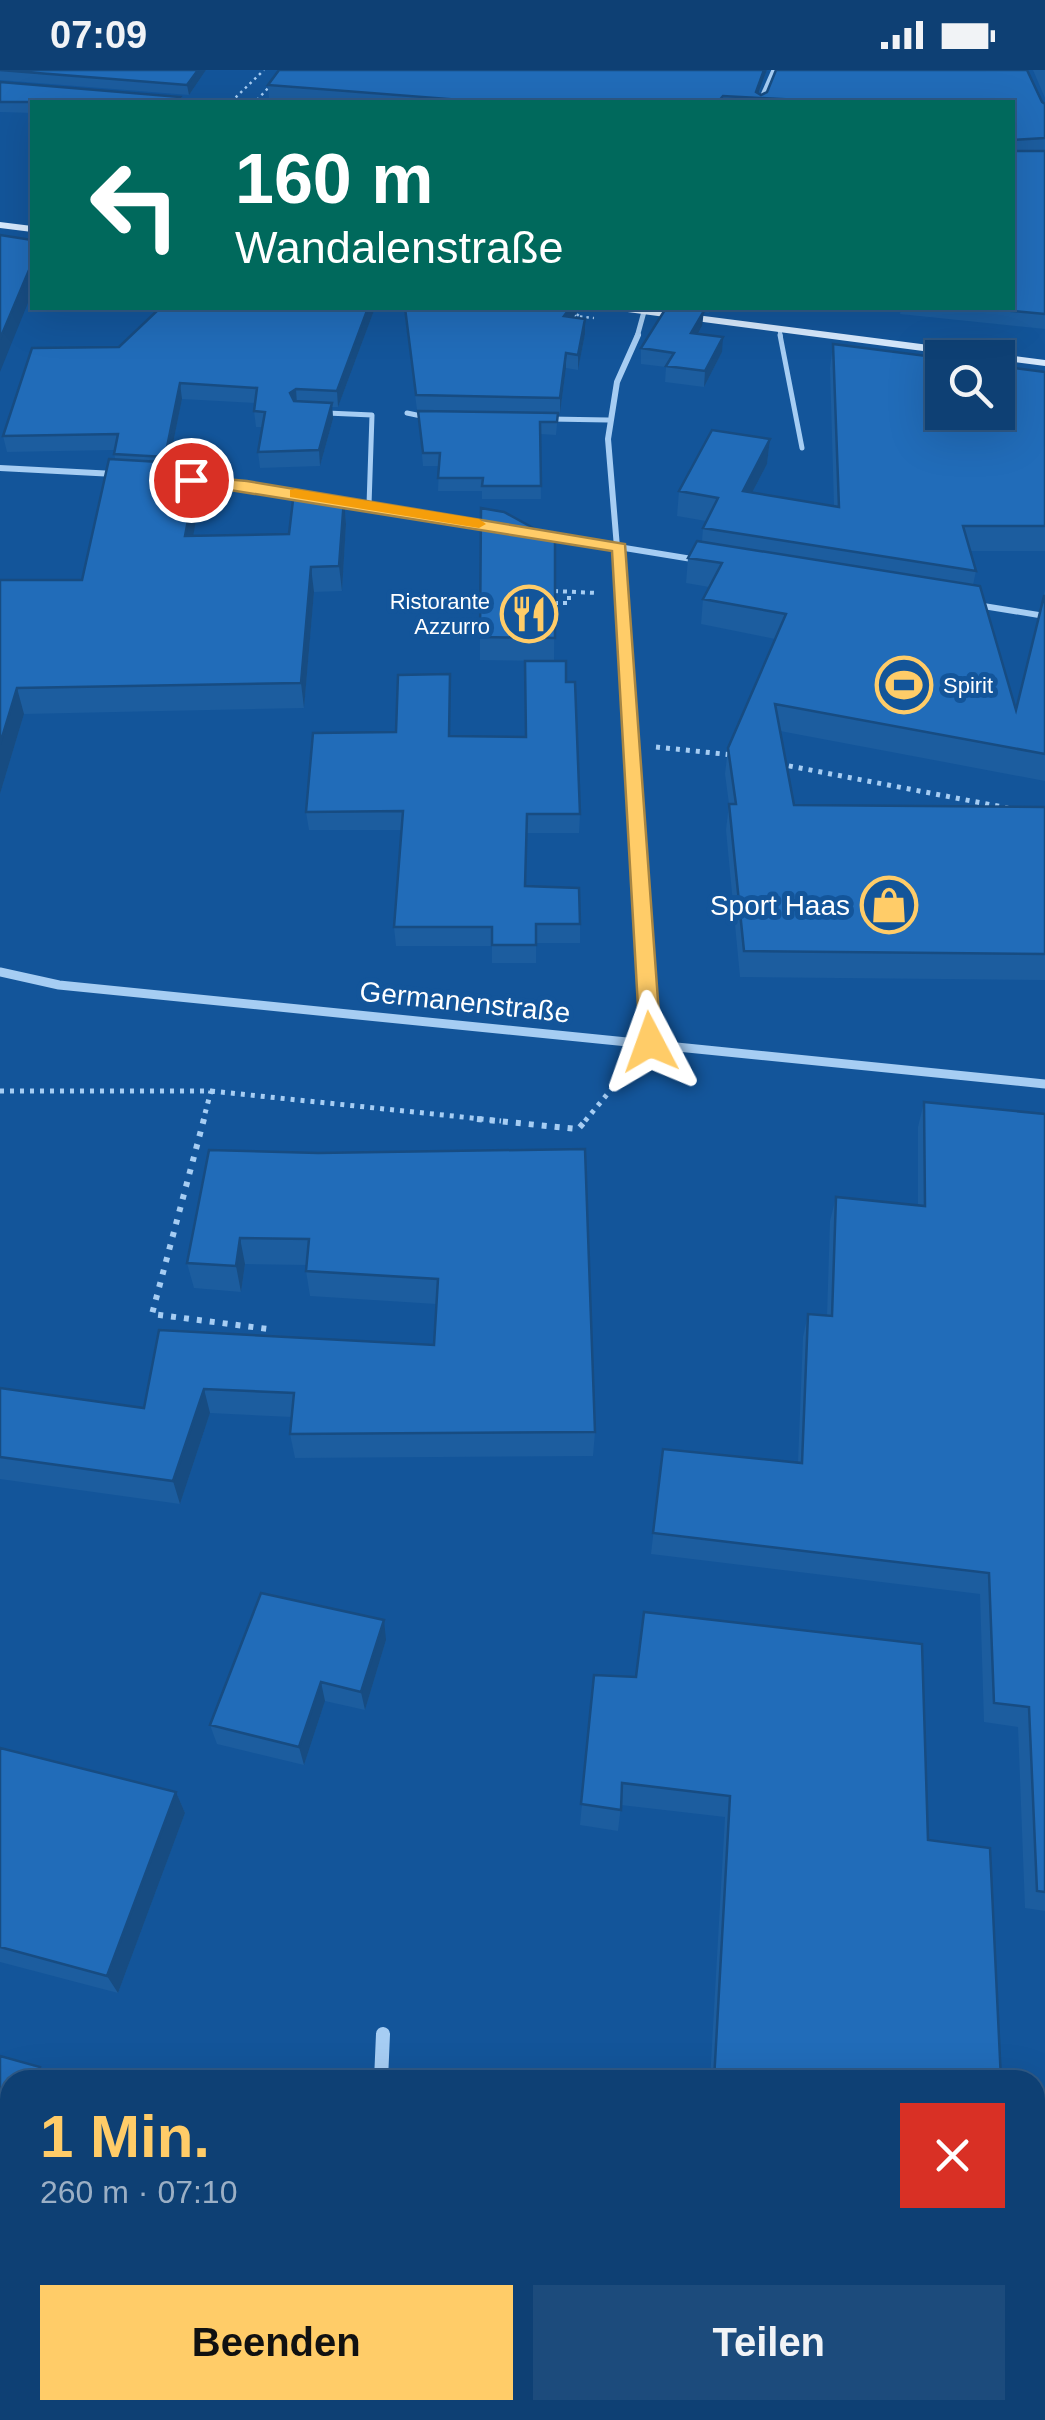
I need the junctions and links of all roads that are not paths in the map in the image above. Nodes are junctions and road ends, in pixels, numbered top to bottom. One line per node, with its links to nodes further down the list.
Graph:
1 (774, 70): 4 (street)
2 (161, 99): 3 (street)
3 (172, 100)
4 (761, 100)
5 (0, 225): 6 (main road)
6 (30, 229)
7 (645, 310): 15 (street)
8 (652, 310): 9 (main road)
9 (779, 328): 10 (main road); 16 (lane)
10 (1045, 364)
11 (316, 412): 20 (lane)
12 (407, 413): 13 (lane)
13 (435, 418)
14 (531, 419): 15 (lane)
15 (608, 420): 23 (street)
16 (802, 448)
17 (0, 468): 18 (street)
18 (125, 474)
19 (144, 476): 20 (street)
20 (369, 505): 21 (street)
21 (510, 529)
22 (528, 532): 23 (street)
23 (620, 548): 24 (street); 28 (street)
24 (716, 563)
25 (968, 604): 26 (street)
26 (1045, 616)
27 (0, 972): 28 (street, Germanenstraße)
28 (650, 1042): 29 (street, Germanenstraße)
29 (1045, 1084)
30 (384, 2034): 31 (street)
31 (382, 2070)

